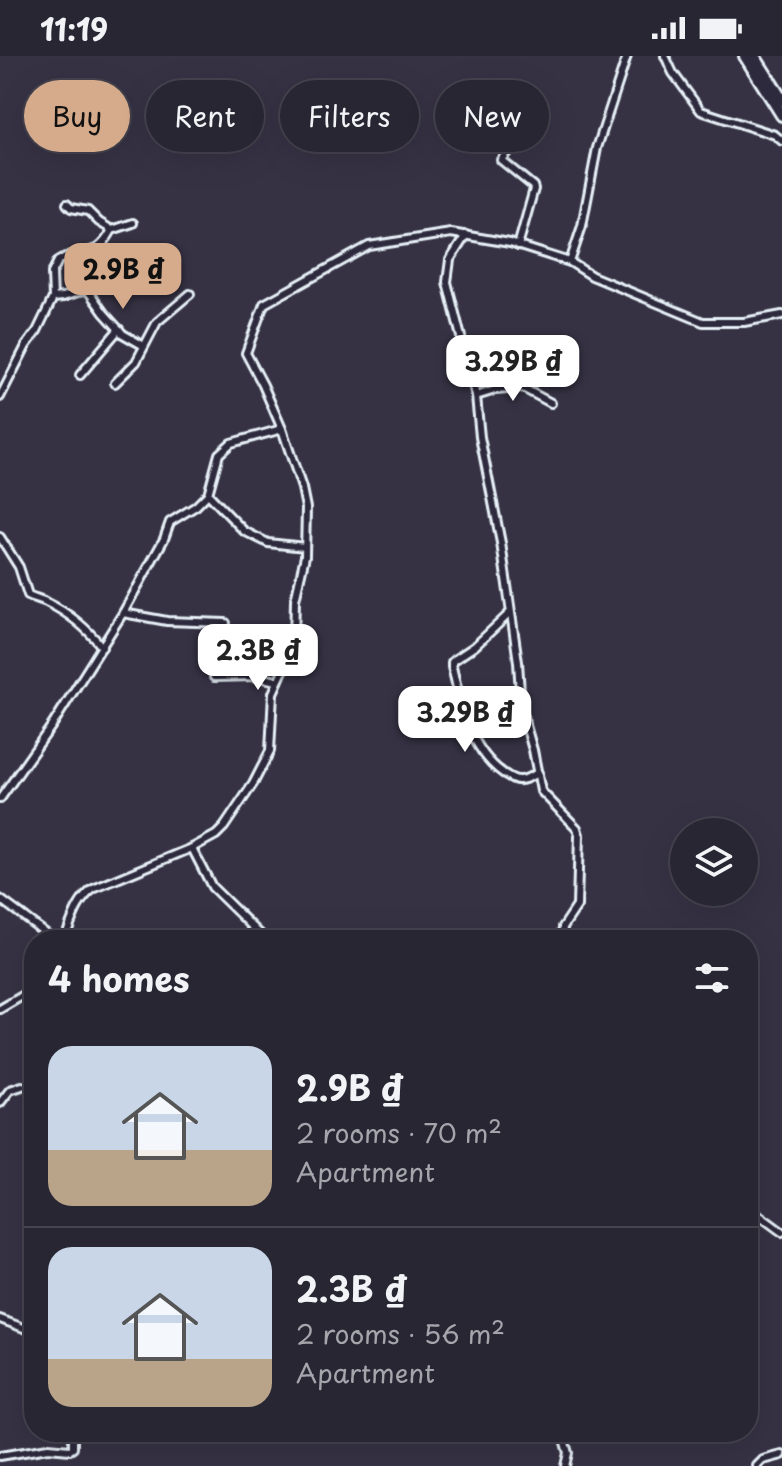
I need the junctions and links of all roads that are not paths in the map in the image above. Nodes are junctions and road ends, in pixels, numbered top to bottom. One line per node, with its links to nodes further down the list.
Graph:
1 (627, 56): 14 (street)
2 (665, 56): 7 (street)
3 (745, 56): 6 (highway)
4 (754, 56): 5 (highway)
5 (782, 100)
6 (782, 115)
7 (782, 141)
8 (507, 152): 13 (street)
9 (67, 204): 11 (street)
10 (133, 223): 11 (street)
11 (112, 230): 16 (street)
12 (466, 235): 13 (street); 22 (street); 25 (street)
13 (518, 246): 14 (street)
14 (570, 262): 17 (street)
15 (190, 294): 19 (street)
16 (53, 298): 18 (street); 23 (street)
17 (782, 315)
18 (119, 329): 19 (street); 20 (street)
19 (144, 346): 21 (street)
20 (80, 375)
21 (115, 383)
22 (476, 396): 24 (street); 30 (street)
23 (0, 397)
24 (551, 403)
25 (282, 429): 26 (street); 28 (street)
26 (208, 494): 28 (street); 29 (street)
27 (0, 537): 32 (street)
28 (305, 547): 34 (street)
29 (123, 613): 31 (street); 32 (street)
30 (510, 613): 35 (street); 35 (street)
31 (226, 623)
32 (102, 647): 36 (street)
33 (214, 677): 34 (street)
34 (277, 681): 37 (street)
35 (538, 773): 42 (street)
36 (0, 799)
37 (192, 848): 40 (street); 41 (street)
38 (0, 899): 39 (street)
39 (42, 930)
40 (68, 930)
41 (256, 930)
42 (563, 930)
43 (24, 995): 44 (street)
44 (0, 1009)
45 (22, 1086): 46 (street)
46 (0, 1103)
47 (758, 1214): 48 (street)
48 (782, 1232)
49 (0, 1319): 50 (street)
50 (24, 1328)
51 (73, 1442): 54 (street)
52 (565, 1442): 55 (street)
53 (782, 1455): 56 (street)
54 (0, 1456)
55 (565, 1466)
56 (757, 1466)

